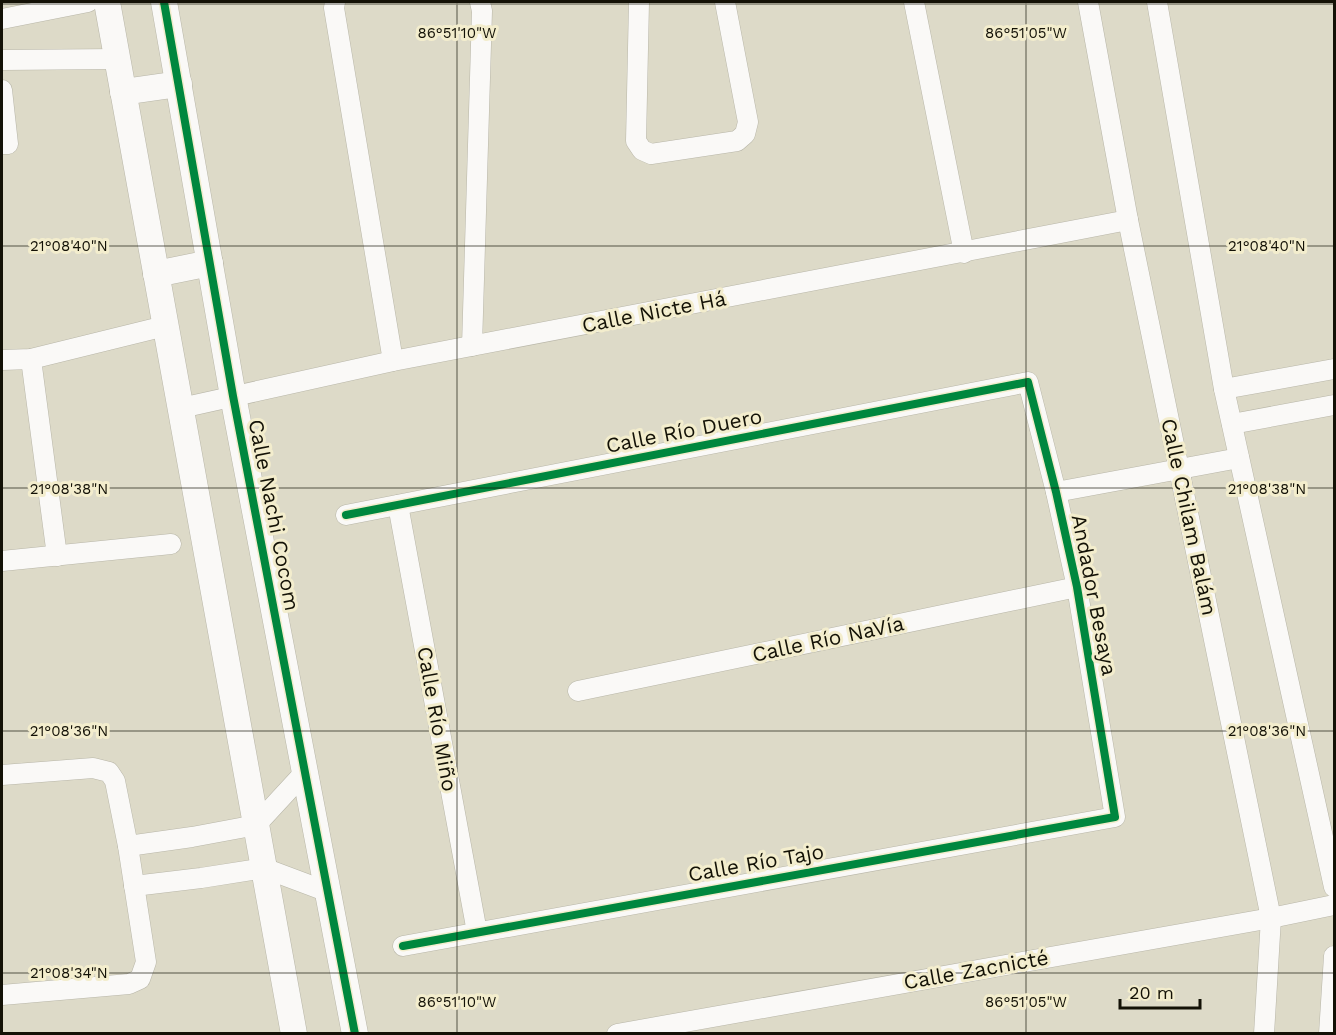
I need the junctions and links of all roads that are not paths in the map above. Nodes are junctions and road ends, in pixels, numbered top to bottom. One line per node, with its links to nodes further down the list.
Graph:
1 (88, 2): 11 (street)
2 (107, 2): 12 (street)
3 (164, 2): 14 (street, Calle Nachi Cocom)
4 (335, 2): 26 (street)
5 (480, 2): 23 (street)
6 (639, 2): 7 (street)
7 (725, 2)
8 (914, 2): 19 (street)
9 (1088, 2): 18 (street, Calle Chilam Balám)
10 (1157, 2): 29 (street)
11 (2, 19)
12 (117, 59): 13 (street); 16 (street)
13 (2, 60)
14 (178, 84): 16 (street); 20 (street, Calle Nachi Cocom)
15 (2, 90): 17 (street)
16 (123, 92): 21 (street)
17 (2, 144)
18 (1128, 220): 19 (street, Calle Nicte Há); 35 (street, Calle Chilam Balám)
19 (964, 253): 23 (street, Calle Nicte Há)
20 (210, 263): 21 (street); 30 (street, Calle Nachi Cocom)
21 (156, 274): 22 (street)
22 (165, 326): 24 (street); 32 (street)
23 (472, 346): 26 (street, Calle Nicte Há)
24 (31, 359): 25 (street); 40 (street)
25 (2, 360)
26 (393, 361): 30 (street, Calle Nicte Há)
27 (1335, 369): 29 (street)
28 (1028, 382): 36 (street, Andador Besaya); 37 (street, Calle Río Duero)
29 (1224, 389): 33 (street)
30 (233, 396): 32 (street, Calle Nicte Há); 44 (street, Calle Nachi Cocom)
31 (1335, 405): 33 (street)
32 (181, 408): 47 (street)
33 (1232, 424): 34 (street)
34 (1239, 458): 35 (street); 51 (street)
35 (1179, 468): 36 (street); 54 (street, Calle Chilam Balám)
36 (1056, 492): 42 (street, Andador Besaya)
37 (398, 505): 38 (street, Calle Río Duero); 55 (street, Calle Río Miño)
38 (346, 515)
39 (171, 544): 40 (street)
40 (57, 556): 41 (street)
41 (2, 561)
42 (1077, 586): 43 (street, Calle Río NaVía); 46 (street, Andador Besaya)
43 (578, 691)
44 (305, 772): 47 (street); 52 (street, Calle Nachi Cocom)
45 (2, 775): 48 (street)
46 (1115, 816): 55 (street, Calle Río Tajo)
47 (256, 825): 48 (street); 49 (street)
48 (128, 846): 50 (street)
49 (264, 868): 50 (street); 52 (street); 59 (street)
50 (134, 886): 58 (street)
51 (1335, 887)
52 (328, 892): 60 (street, Calle Nachi Cocom)
53 (1335, 904): 54 (street, Calle Zacnicté)
54 (1271, 918): 61 (street, Calle Zacnicté); 62 (street, Calle Chilam Balám)
55 (477, 932): 56 (street, Calle Río Tajo)
56 (403, 946)
57 (1335, 956): 63 (street)
58 (2, 995)
59 (294, 1034)
60 (355, 1034)
61 (616, 1034)
62 (1263, 1034)
63 (1329, 1034)

